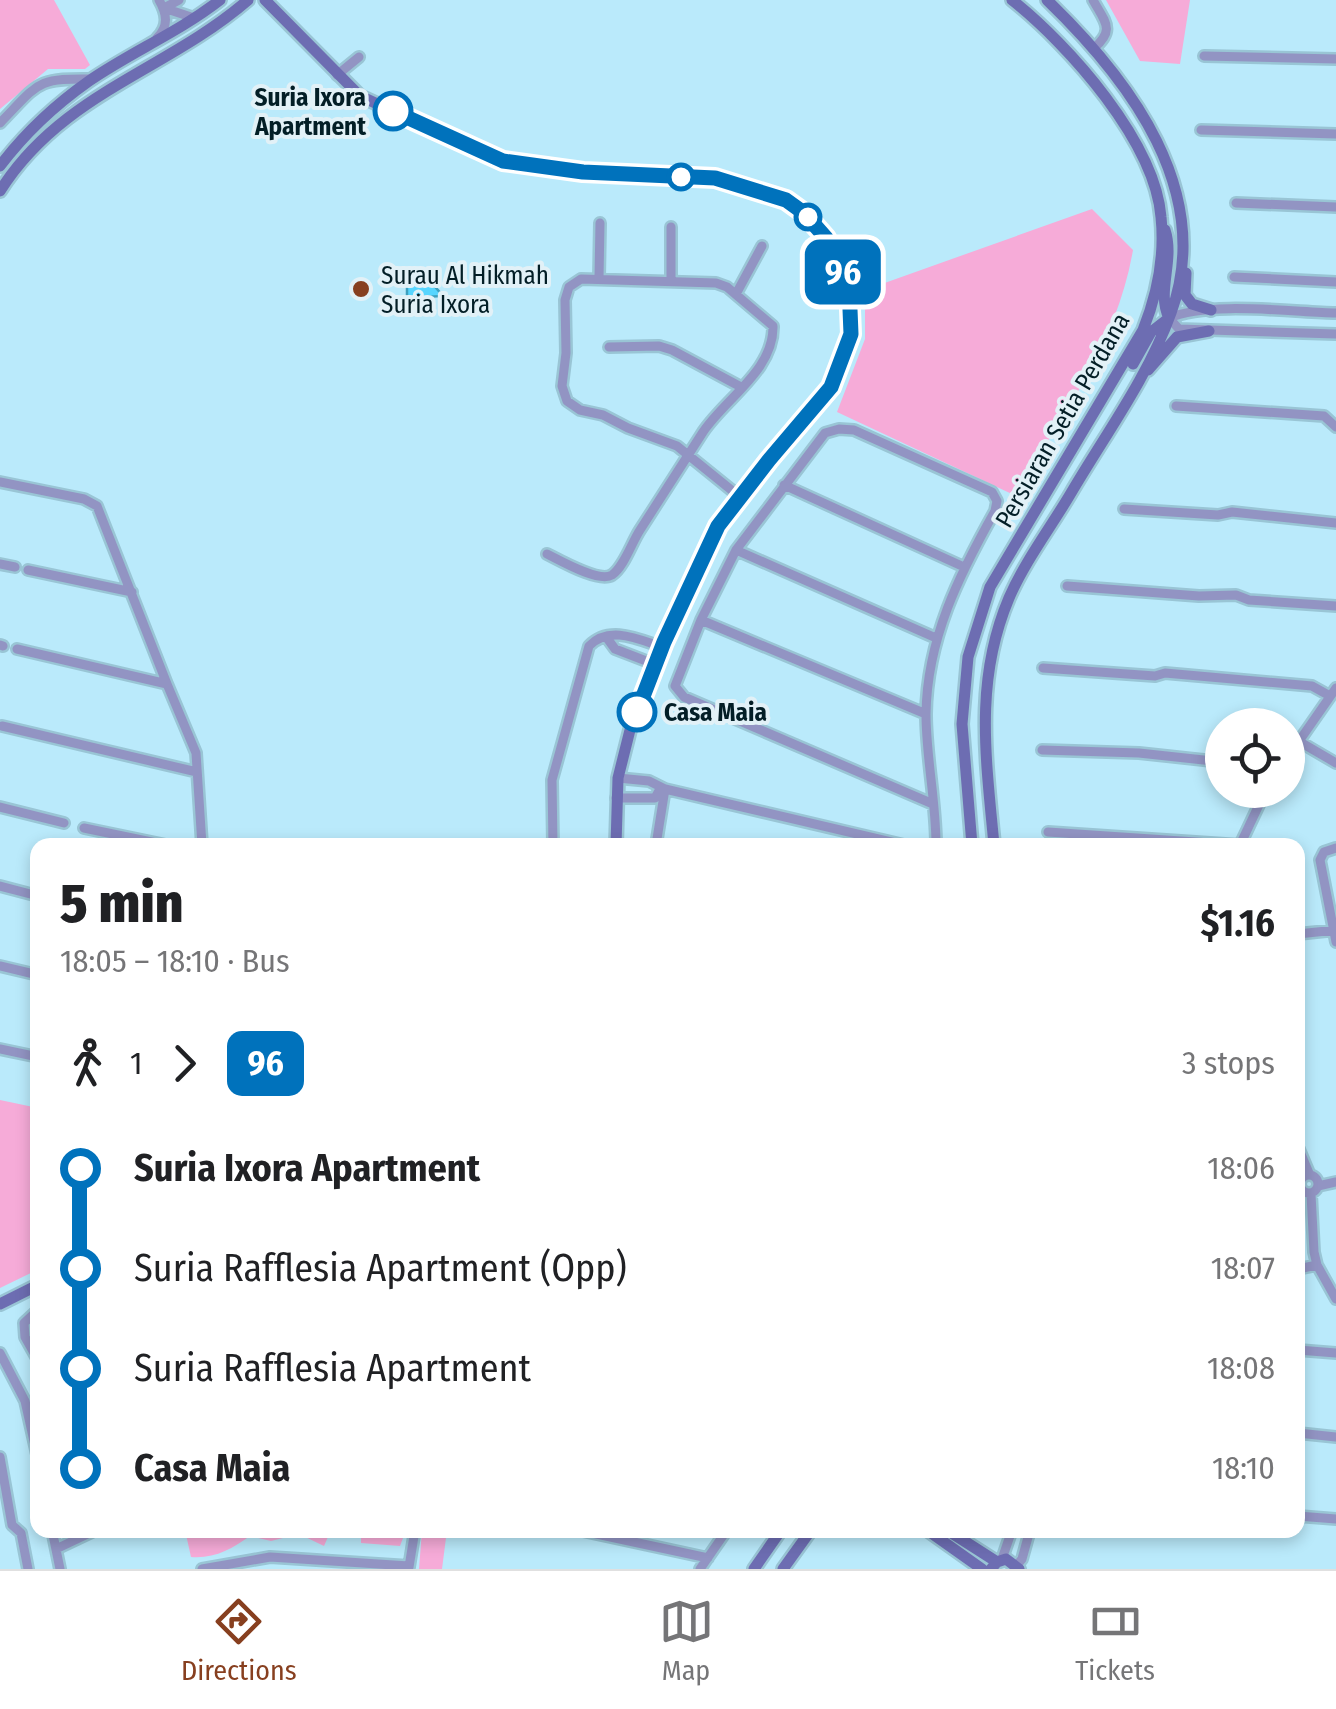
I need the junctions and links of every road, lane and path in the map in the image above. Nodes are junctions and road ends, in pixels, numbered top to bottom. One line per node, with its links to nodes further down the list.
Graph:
1 (179, 0): 8 (street)
2 (220, 0): 9 (main road)
3 (248, 0): 21 (main road)
4 (266, 0): 15 (main road)
5 (1012, 0): 24 (main road, Persiaran Setia Perdana)
6 (1047, 0): 11 (main road, Persiaran Setia Perdana)
7 (1093, 0): 11 (street)
8 (162, 4): 9 (street); 10 (street)
9 (196, 18): 10 (main road)
10 (147, 48): 16 (main road)
11 (1093, 49): 28 (main road, Persiaran Setia Perdana)
12 (1204, 56): 14 (street)
13 (360, 57): 15 (street)
14 (1336, 59)
15 (337, 74): 48 (main road)
16 (93, 79): 17 (street); 20 (main road)
17 (0, 123)
18 (1202, 130): 19 (street)
19 (1336, 134)
20 (0, 166)
21 (0, 191)
22 (1236, 203): 23 (street)
23 (1336, 206)
24 (1162, 218): 36 (main road); 42 (main road, Persiaran Setia Perdana)
25 (600, 223): 29 (street)
26 (672, 227): 31 (street)
27 (762, 246): 33 (street)
28 (1182, 249): 34 (main road); 36 (main road, Persiaran Setia Perdana)
29 (599, 278): 31 (street); 45 (street)
30 (1234, 278): 32 (street)
31 (671, 280): 33 (street)
32 (1336, 282)
33 (736, 294): 41 (street)
34 (1211, 310): 35 (street); 36 (street)
35 (1336, 312)
36 (1169, 318): 37 (street); 40 (main road, Persiaran Setia Perdana); 42 (main road)
37 (1209, 331): 38 (street); 40 (main road)
38 (1336, 334)
39 (608, 348): 41 (street)
40 (1138, 380): 94 (main road, Persiaran Setia Perdana)
41 (741, 387): 45 (street)
42 (1104, 398): 93 (main road, Persiaran Setia Perdana)
43 (1176, 406): 44 (street)
44 (1336, 426)
45 (690, 455): 48 (street); 52 (street)
46 (0, 482): 58 (street)
47 (784, 485): 51 (street); 54 (street); 54 (street)
48 (740, 497): 63 (main road)
49 (1124, 508): 50 (street)
50 (1336, 522)
51 (736, 550): 60 (street); 62 (street)
52 (547, 554)
53 (0, 564): 55 (street)
54 (964, 567): 62 (street)
55 (15, 568)
56 (28, 570): 58 (street)
57 (1067, 586): 59 (street)
58 (132, 592): 67 (street)
59 (1336, 606)
60 (700, 620): 69 (street); 80 (street)
61 (607, 638): 63 (street); 65 (street); 88 (street)
62 (936, 638): 69 (street)
63 (662, 647): 65 (main road)
64 (17, 649): 67 (street)
65 (654, 664): 77 (main road)
66 (1043, 668): 68 (street)
67 (167, 684): 76 (street)
68 (1333, 692): 71 (street)
69 (926, 714): 80 (street)
70 (2, 726): 76 (street)
71 (1305, 734)
72 (1305, 745): 75 (street)
73 (1042, 750): 74 (street)
74 (1205, 760)
75 (1336, 763)
76 (197, 772): 87 (street)
77 (618, 778): 78 (street); 79 (main road)
78 (663, 789): 79 (street); 90 (street); 91 (street)
79 (616, 798): 89 (main road)
80 (934, 804): 92 (street)
81 (0, 806): 83 (street)
82 (1257, 808): 96 (street)
83 (64, 822)
84 (84, 828): 86 (street)
85 (1048, 832): 95 (street)
86 (132, 838)
87 (202, 838)
88 (553, 838)
89 (616, 838)
90 (657, 838)
91 (874, 838)
92 (936, 838)
93 (971, 838)
94 (993, 838)
95 (1137, 838)
96 (1243, 838)
97 (1336, 848): 100 (street)
98 (0, 886): 99 (street)
99 (30, 894)
100 (1335, 930): 101 (street); 102 (street)
101 (1305, 933)
102 (1336, 942)
103 (0, 966): 104 (street)
104 (30, 973)
105 (0, 1049): 106 (street)
106 (30, 1055)
107 (1305, 1164): 108 (street)
108 (1309, 1173): 109 (street); 112 (street)
109 (1305, 1175)
110 (1336, 1182): 112 (street)
111 (1305, 1186): 112 (street)
112 (1315, 1190): 113 (street)
113 (1317, 1264): 114 (street); 116 (street)
114 (1305, 1267)
115 (30, 1288): 117 (main road)
116 (1336, 1298)
117 (0, 1304)
118 (30, 1317): 119 (street)
119 (30, 1343)
120 (1305, 1350): 121 (street)
121 (1333, 1351)
122 (0, 1353): 124 (street)
123 (30, 1398): 124 (street)
124 (25, 1401): 125 (street)
125 (30, 1424)
126 (1305, 1434): 127 (street)
127 (1336, 1437)
128 (1, 1457): 131 (street)
129 (1305, 1516): 130 (street)
130 (1336, 1518)
131 (12, 1525): 132 (street); 149 (street)
132 (0, 1528)
133 (54, 1538): 144 (street)
134 (79, 1538): 144 (street)
135 (413, 1538): 147 (street)
136 (615, 1538): 145 (street)
137 (722, 1538): 145 (street)
138 (775, 1538): 153 (main road)
139 (804, 1538): 154 (main road)
140 (939, 1538): 155 (main road)
141 (959, 1538): 146 (main road)
142 (1008, 1538): 146 (street)
143 (1027, 1538): 148 (street)
144 (56, 1549): 150 (street)
145 (708, 1558): 152 (street)
146 (997, 1564): 148 (main road)
147 (408, 1567): 151 (street)
148 (1018, 1567)
149 (28, 1569)
150 (60, 1569)
151 (202, 1569)
152 (700, 1569)
153 (754, 1569)
154 (783, 1569)
155 (982, 1569)

